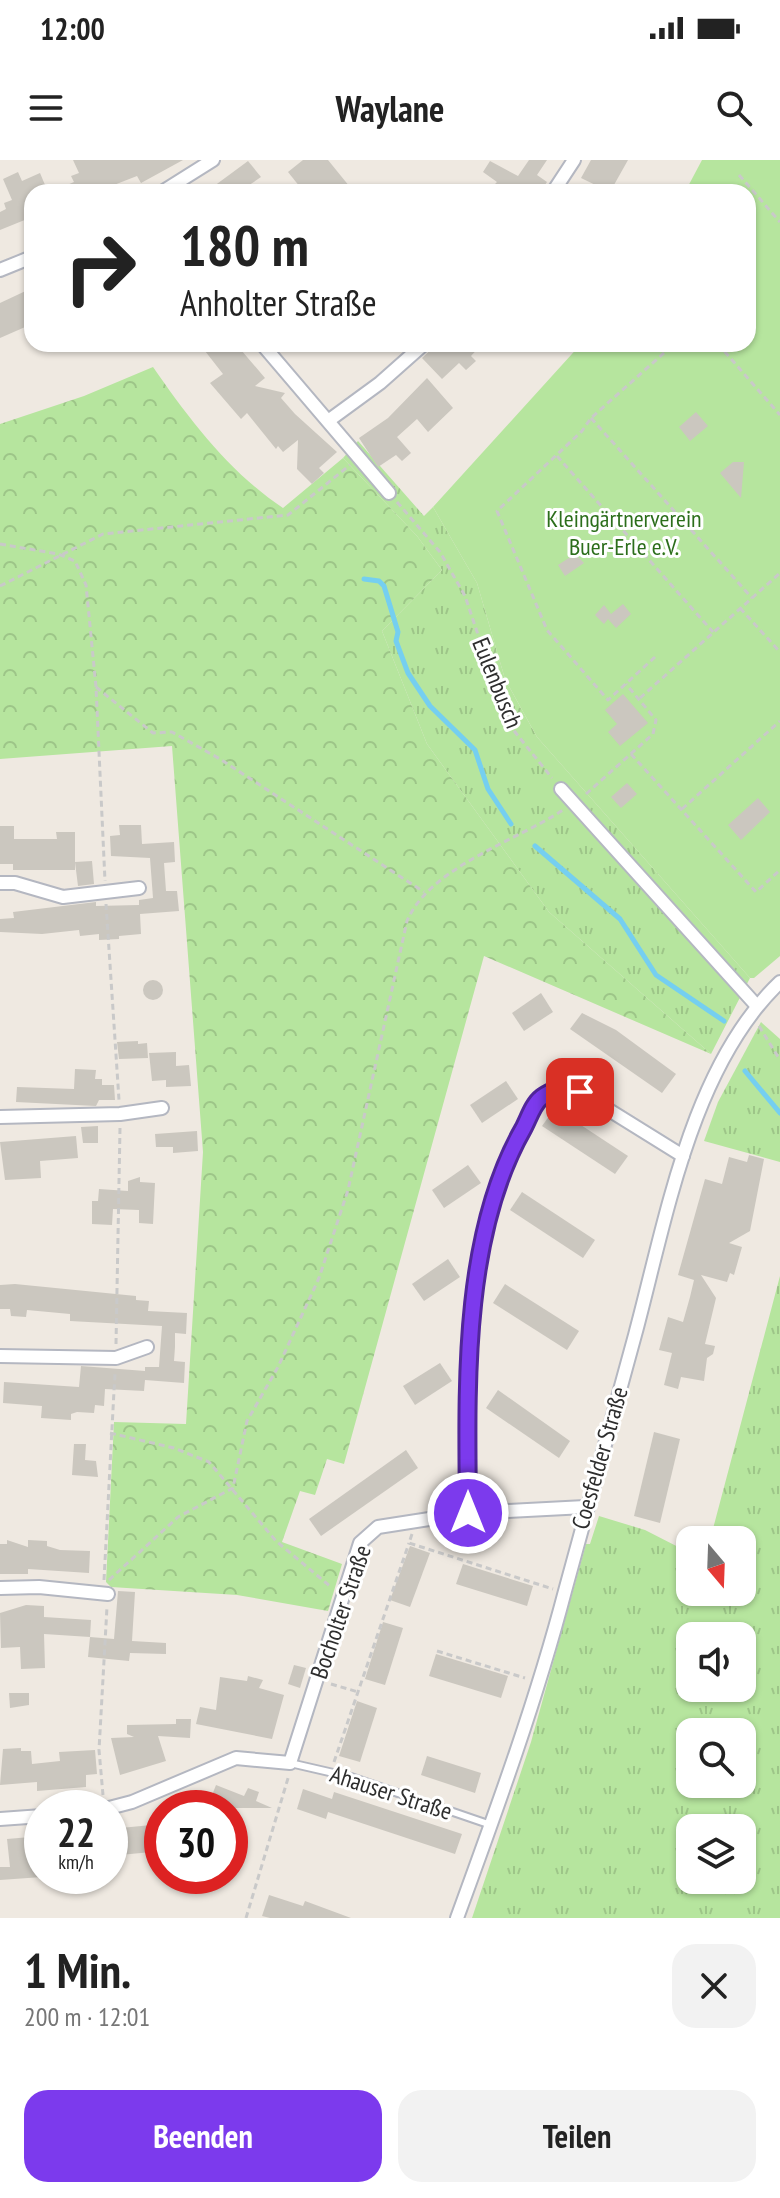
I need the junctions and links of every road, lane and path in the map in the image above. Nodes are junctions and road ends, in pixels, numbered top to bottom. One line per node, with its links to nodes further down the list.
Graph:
1 (213, 160): 4 (street)
2 (574, 160): 5 (street)
3 (739, 175): 6 (path)
4 (175, 184)
5 (558, 184)
6 (747, 184)
7 (756, 194): 8 (path)
8 (780, 222)
9 (24, 260): 10 (street)
10 (0, 270)
11 (269, 352): 17 (street)
12 (415, 352): 17 (street)
13 (665, 352): 16 (path)
14 (725, 352): 15 (path)
15 (780, 415)
16 (591, 418): 18 (path); 25 (path)
17 (328, 421): 19 (street)
18 (557, 456): 27 (path); 30 (path)
19 (359, 457): 20 (street); 22 (path)
20 (389, 493): 35 (path, Eulenbusch)
21 (0, 544): 22 (path)
22 (58, 554): 24 (path); 31 (path)
23 (780, 573): 25 (path)
24 (0, 586)
25 (752, 598): 26 (path)
26 (740, 608): 27 (path); 28 (path)
27 (713, 632): 32 (path)
28 (780, 652)
29 (655, 657): 30 (path)
30 (626, 684): 32 (path)
31 (96, 687): 41 (path); 42 (path)
32 (639, 699): 34 (path)
33 (780, 721): 37 (path)
34 (631, 754): 36 (path); 37 (path)
35 (561, 789): 36 (street)
36 (574, 804): 42 (path); 44 (street)
37 (681, 809): 38 (path)
38 (780, 870)
39 (0, 883): 41 (street)
40 (139, 888): 41 (street)
41 (106, 891): 47 (path)
42 (424, 892): 54 (path)
43 (780, 982): 44 (street, Coesfelder Straße)
44 (756, 1005): 45 (path); 49 (street, Coesfelder Straße)
45 (780, 1060)
46 (162, 1108): 47 (street)
47 (120, 1114): 48 (street); 52 (path)
48 (0, 1117)
49 (683, 1156): 55 (street, Coesfelder Straße); 56 (street)
50 (147, 1347): 52 (street)
51 (0, 1356): 52 (street)
52 (116, 1358): 53 (path)
53 (110, 1433): 54 (path); 54 (path)
54 (233, 1488): 62 (path)
55 (585, 1507): 56 (street, Bocholter Straße); 60 (street, Coesfelder Straße)
56 (468, 1513): 57 (street, Bocholter Straße)
57 (418, 1521): 58 (path); 62 (street, Bocholter Straße)
58 (409, 1543): 60 (path); 66 (path)
59 (0, 1588): 61 (street)
60 (565, 1593): 65 (street, Coesfelder Straße)
61 (108, 1594): 69 (path)
62 (343, 1597): 64 (street, Bocholter Straße)
63 (437, 1651): 65 (path)
64 (317, 1680): 66 (path); 67 (street, Bocholter Straße)
65 (537, 1682): 73 (street, Coesfelder Straße)
66 (358, 1692): 68 (path)
67 (290, 1763): 68 (lane, Ahauser Straße); 70 (street); 74 (path)
68 (330, 1772): 73 (lane, Ahauser Straße)
69 (105, 1790)
70 (128, 1803)
71 (24, 1817): 72 (street)
72 (0, 1819)
73 (491, 1825): 75 (street, Coesfelder Straße)
74 (246, 1918)
75 (457, 1918)

